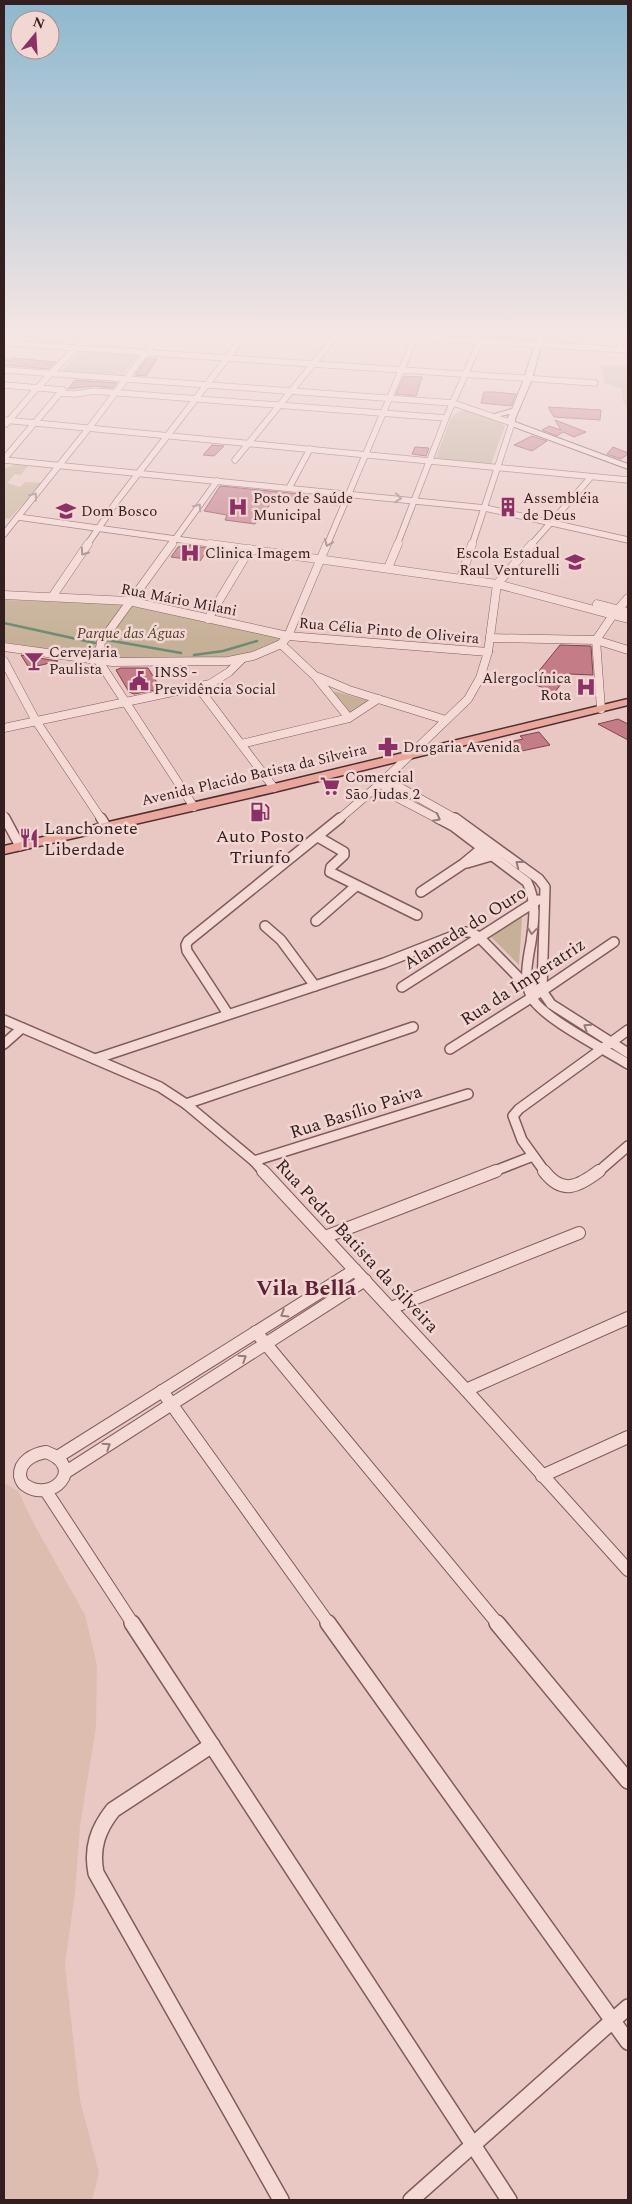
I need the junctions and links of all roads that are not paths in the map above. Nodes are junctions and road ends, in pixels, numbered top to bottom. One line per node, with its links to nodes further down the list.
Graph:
1 (26, 434): 14 (street)
2 (83, 434): 18 (street)
3 (147, 434): 10 (street)
4 (255, 434): 11 (street)
5 (375, 434): 13 (street)
6 (441, 434): 16 (street)
7 (508, 434): 19 (street)
8 (544, 434): 20 (street)
9 (547, 434): 17 (street)
10 (168, 436): 11 (street); 21 (street)
11 (248, 443): 12 (street); 15 (street)
12 (310, 449): 13 (street); 25 (street)
13 (366, 454): 16 (street); 26 (street)
14 (4, 459): 18 (street)
15 (235, 460)
16 (430, 460): 19 (street); 27 (street)
17 (628, 463)
18 (59, 465): 21 (street); 29 (street, one-way to 18)
19 (498, 467): 22 (street); 28 (street)
20 (628, 467)
21 (140, 472): 24 (street); 32 (street)
22 (591, 477): 23 (street); 31 (street)
23 (628, 480)
24 (217, 481): 25 (street); 34 (street, one-way to 24)
25 (289, 488): 26 (street)
26 (349, 493): 27 (street, one-way to 27); 38 (street, one-way to 38)
27 (416, 500): 28 (street); 39 (street)
28 (485, 508): 31 (street); 40 (street)
29 (23, 511): 30 (street); 32 (street)
30 (18, 517): 32 (street); 33 (street)
31 (550, 523): 35 (street); 41 (street)
32 (102, 525): 34 (street); 43 (street, one-way to 43)
33 (4, 534)
34 (178, 536): 36 (street); 37 (street); 45 (street)
35 (628, 540)
36 (250, 549): 37 (street); 48 (street)
37 (293, 555): 38 (street)
38 (321, 559): 39 (street); 50 (street)
39 (388, 568): 40 (street)
40 (462, 577): 41 (street)
41 (498, 582): 46 (street); 51 (street)
42 (4, 595): 43 (street, Rua Mário Milani)
43 (52, 597): 45 (street, Rua Mário Milani)
44 (628, 598): 46 (street)
45 (129, 601): 48 (street, Rua Mário Milani); 58 (street)
46 (615, 612): 47 (street); 49 (street); 52 (street)
47 (628, 612)
48 (208, 619): 50 (street, Rua Mário Milani)
49 (628, 619)
50 (288, 636): 53 (street); 56 (street, Rua Célia Pinto de Oliveira)
51 (490, 638): 52 (street); 56 (street)
52 (596, 640): 55 (street); 65 (street)
53 (281, 644): 57 (street); 60 (street)
54 (4, 647): 58 (street)
55 (628, 650)
56 (488, 652): 67 (street)
57 (242, 659): 58 (street); 61 (street)
58 (98, 660): 63 (street)
59 (4, 661): 68 (street)
60 (315, 676): 62 (street); 66 (street)
61 (198, 687): 63 (street); 70 (street)
62 (378, 699): 66 (street); 67 (street)
63 (125, 701): 68 (street); 74 (street)
64 (628, 702): 65 (main road, Avenida Placido Batista da Silveira)
65 (601, 709): 71 (main road, Avenida Placido Batista da Silveira)
66 (349, 718): 70 (street)
67 (446, 720): 71 (street)
68 (36, 721): 69 (street); 76 (street)
69 (4, 728)
70 (241, 744): 73 (street)
71 (408, 756): 72 (street); 73 (main road, Avenida Placido Batista da Silveira)
72 (383, 781): 77 (street); 78 (street)
73 (274, 788): 74 (main road, Avenida Placido Batista da Silveira)
74 (194, 807): 76 (main road, Avenida Placido Batista da Silveira)
75 (4, 816): 79 (street)
76 (106, 826): 79 (main road, Avenida Placido Batista da Silveira)
77 (318, 837): 84 (street); 98 (street)
78 (487, 844): 81 (street); 82 (street); 83 (street)
79 (20, 846): 80 (main road, Avenida Placido Batista da Silveira)
80 (4, 850)
81 (504, 852): 82 (street); 86 (street, one-way to 81)
82 (494, 855): 83 (street); 87 (street)
83 (463, 864): 85 (street)
84 (356, 886): 88 (street); 89 (street)
85 (421, 892)
86 (546, 896): 87 (street, Alameda do Ouro); 96 (street)
87 (535, 902): 91 (street, Alameda do Ouro); 94 (street, one-way to 94)
88 (417, 915)
89 (316, 921)
90 (265, 926): 93 (street)
91 (479, 937): 93 (street); 94 (street); 95 (street, Alameda do Ouro)
92 (614, 942): 96 (street, Rua da Imperatriz)
93 (315, 986): 98 (street)
94 (528, 987): 96 (street); 97 (street)
95 (402, 988)
96 (541, 989): 97 (street, Rua da Imperatriz); 104 (street, one-way to 96)
97 (531, 997): 104 (street); 105 (street, Rua da Imperatriz)
98 (228, 1014): 107 (street)
99 (4, 1020): 101 (street, Rua Pedro Batista da Silveira)
100 (413, 1027): 110 (street)
101 (22, 1028): 103 (street); 107 (street, Rua Pedro Batista da Silveira)
102 (628, 1030): 104 (street)
103 (4, 1044)
104 (607, 1045): 106 (street); 108 (street); 112 (street)
105 (450, 1049)
106 (628, 1053)
107 (95, 1059): 110 (street, Rua Pedro Batista da Silveira)
108 (628, 1064)
109 (468, 1094): 113 (street, Rua Basílio Paiva)
110 (186, 1104): 113 (street, Rua Pedro Batista da Silveira)
111 (628, 1146): 112 (street)
112 (533, 1156): 115 (street)
113 (254, 1162): 115 (street, Rua Pedro Batista da Silveira)
114 (579, 1233): 118 (street)
115 (325, 1237): 116 (street, Rua Pedro Batista da Silveira)
116 (356, 1270): 117 (street, Rua Pedro Batista da Silveira); 120 (street, one-way to 120)
117 (365, 1280): 118 (street, Rua Pedro Batista da Silveira); 121 (street)
118 (391, 1308): 122 (street, Rua Pedro Batista da Silveira)
119 (628, 1318): 122 (street)
120 (256, 1332): 121 (street); 123 (street)
121 (266, 1344): 124 (street, one-way to 121); 132 (street)
122 (466, 1390): 128 (street, Rua Pedro Batista da Silveira)
123 (162, 1391): 124 (street); 126 (street)
124 (172, 1404): 127 (street, one-way to 124); 134 (street)
125 (628, 1438): 128 (street)
126 (59, 1456): 127 (street); 129 (street)
127 (66, 1472): 129 (street)
128 (542, 1476): 130 (street, Rua Pedro Batista da Silveira)
129 (46, 1491): 131 (street)
130 (628, 1570)
131 (212, 1746): 136 (street); 137 (street)
132 (628, 1782)
133 (628, 2007): 134 (street)
134 (612, 2021): 135 (street); 136 (street)
135 (628, 2042)
136 (472, 2146): 138 (street); 139 (street)
137 (281, 2200)
138 (411, 2200)
139 (509, 2200)

